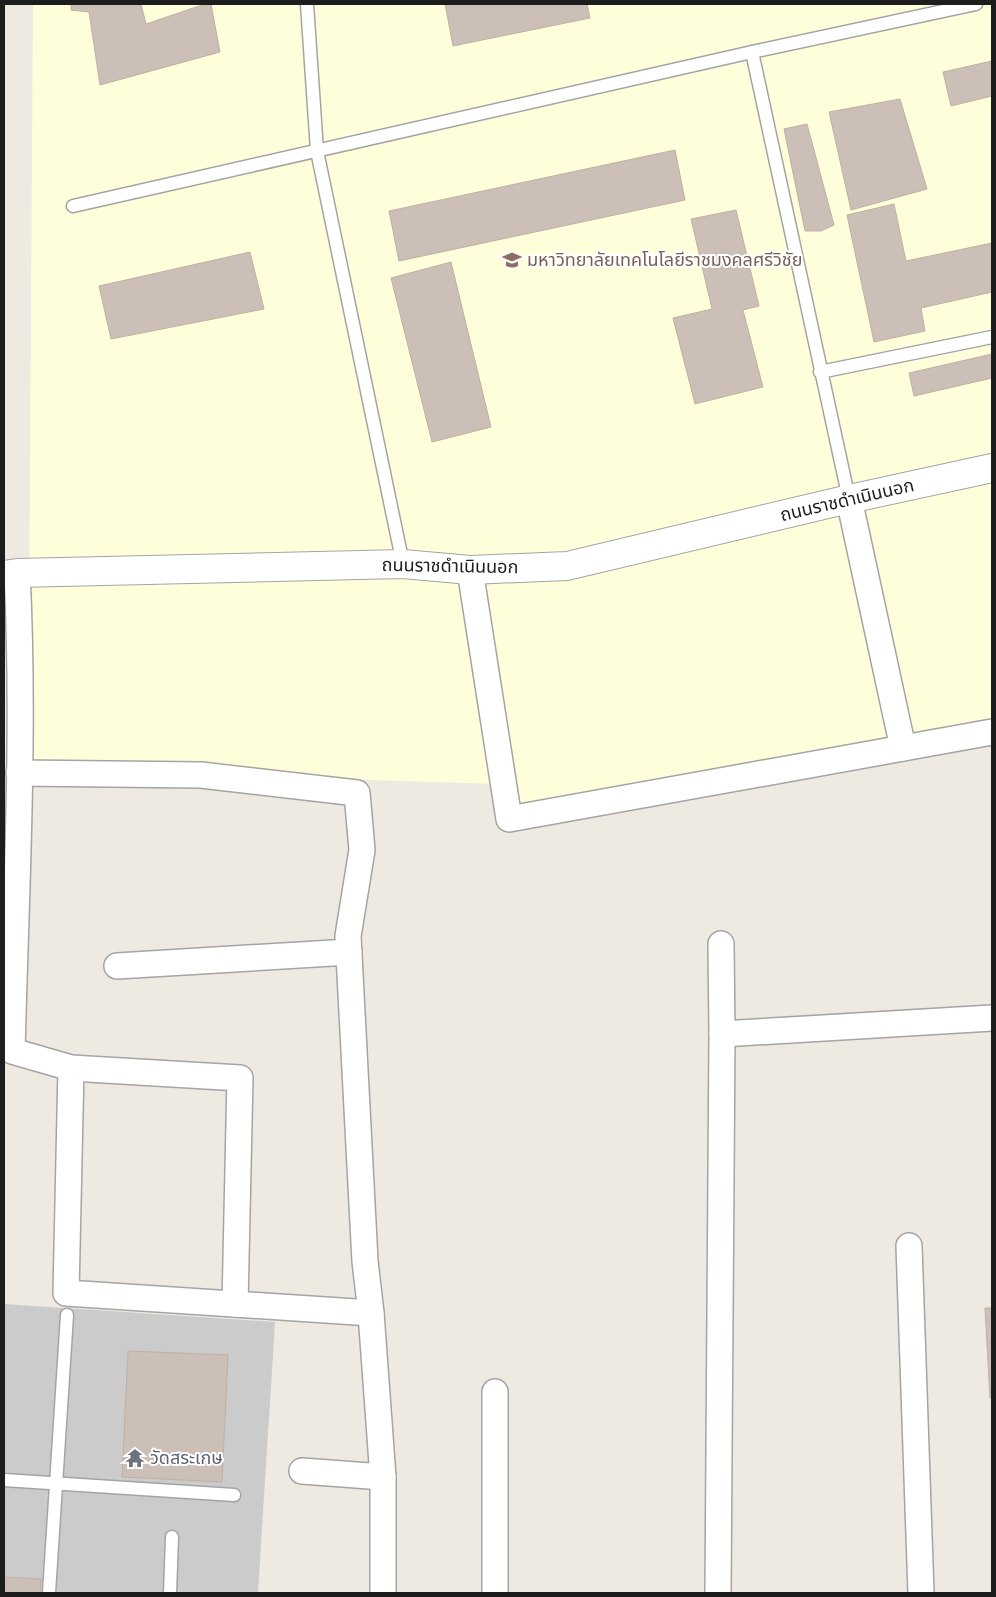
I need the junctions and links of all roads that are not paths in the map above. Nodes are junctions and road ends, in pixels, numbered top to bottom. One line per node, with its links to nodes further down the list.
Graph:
1 (307, 4): 4 (lane)
2 (976, 4): 3 (lane)
3 (752, 52): 4 (lane); 7 (lane)
4 (317, 151): 5 (lane); 10 (lane)
5 (73, 206)
6 (992, 337): 7 (lane)
7 (820, 372): 9 (lane)
8 (992, 468): 9 (street, ถนนราชดำเนินนอก)
9 (849, 499): 11 (street, ถนนราชดำเนินนอก); 14 (street)
10 (403, 564): 11 (street, ถนนราชดำเนินนอก); 12 (street, ถนนราชดำเนินนอก)
11 (470, 570): 14 (street)
12 (8, 572): 15 (street)
13 (992, 732): 14 (street)
14 (903, 748)
15 (19, 773): 17 (street); 21 (street)
16 (721, 944): 20 (street)
17 (349, 952): 18 (street); 24 (street)
18 (117, 966)
19 (992, 1018): 20 (street)
20 (722, 1034): 37 (street)
21 (71, 1068): 23 (street); 23 (street)
22 (909, 1246): 38 (street)
23 (235, 1304): 24 (street)
24 (371, 1313): 28 (street)
25 (66, 1316): 30 (lane)
26 (495, 1392): 36 (street)
27 (302, 1471): 28 (street)
28 (383, 1477): 35 (street)
29 (4, 1480): 30 (lane)
30 (56, 1484): 31 (lane); 33 (lane)
31 (234, 1495)
32 (172, 1537): 34 (lane)
33 (50, 1593)
34 (170, 1593)
35 (382, 1593)
36 (495, 1593)
37 (718, 1593)
38 (920, 1593)

